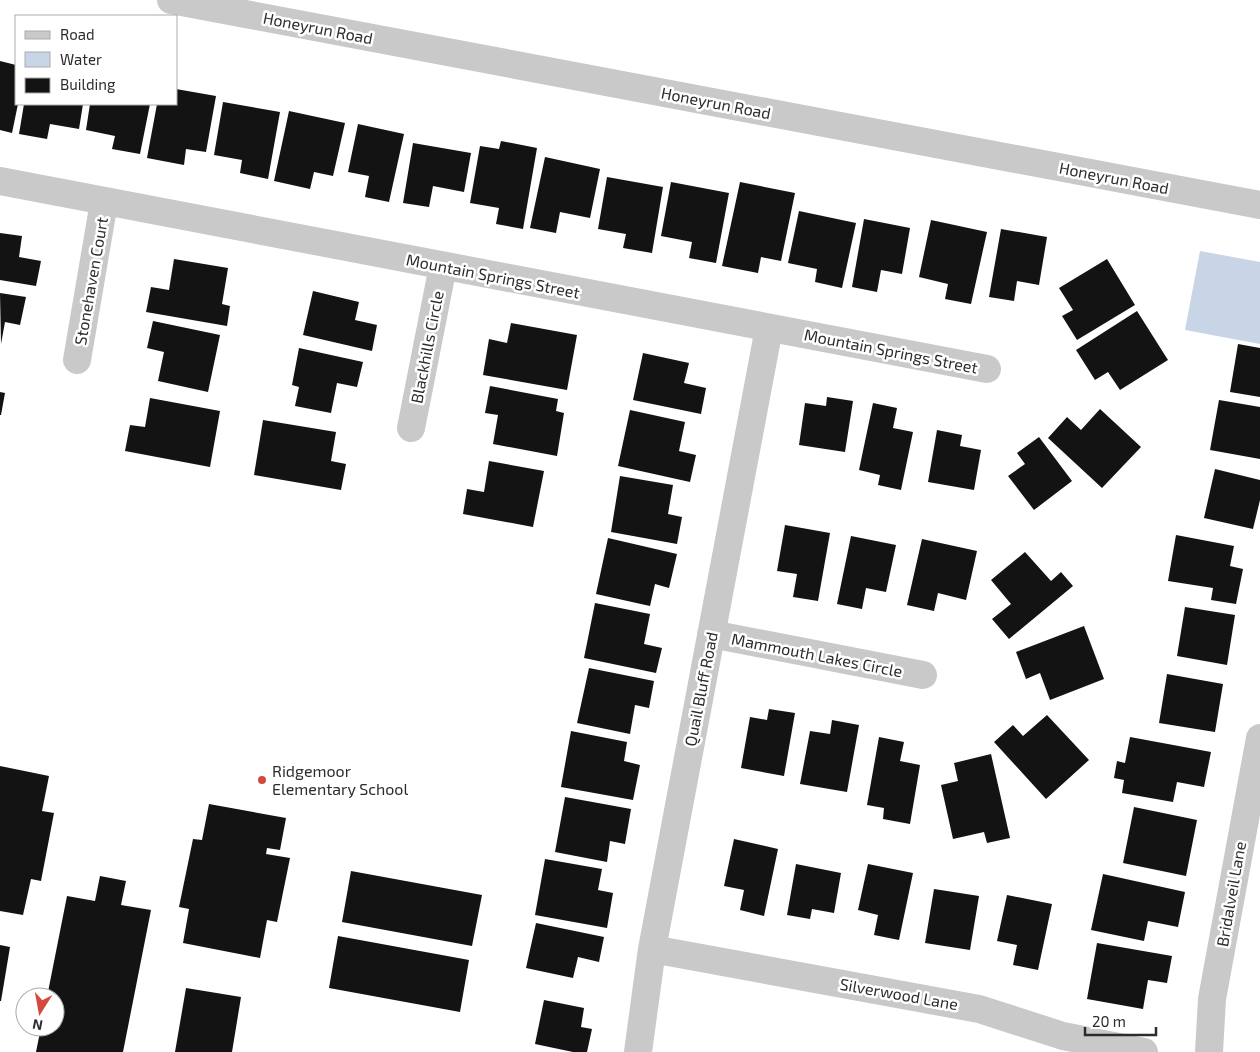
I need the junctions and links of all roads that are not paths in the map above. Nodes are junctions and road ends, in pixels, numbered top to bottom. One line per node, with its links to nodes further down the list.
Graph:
1 (171, 0): 4 (street, Honeyrun Road)
2 (0, 181): 3 (street, Mountain Springs Street)
3 (104, 202): 5 (street, Mountain Springs Street); 7 (street, Stonehaven Court)
4 (1260, 205)
5 (442, 266): 6 (street, Mountain Springs Street); 9 (street, Blackhills Circle)
6 (769, 328): 8 (street, Mountain Springs Street); 10 (street, Quail Bluff Road)
7 (77, 360)
8 (987, 369)
9 (411, 428)
10 (711, 634): 11 (street, Mammouth Lakes Circle); 13 (street, Quail Bluff Road)
11 (923, 675)
12 (1260, 738): 16 (street, Bridalveil Lane)
13 (652, 949): 14 (street, Quail Bluff Road); 15 (street, Silverwood Lane)
14 (638, 1052)
15 (1144, 1052)
16 (1209, 1052)

